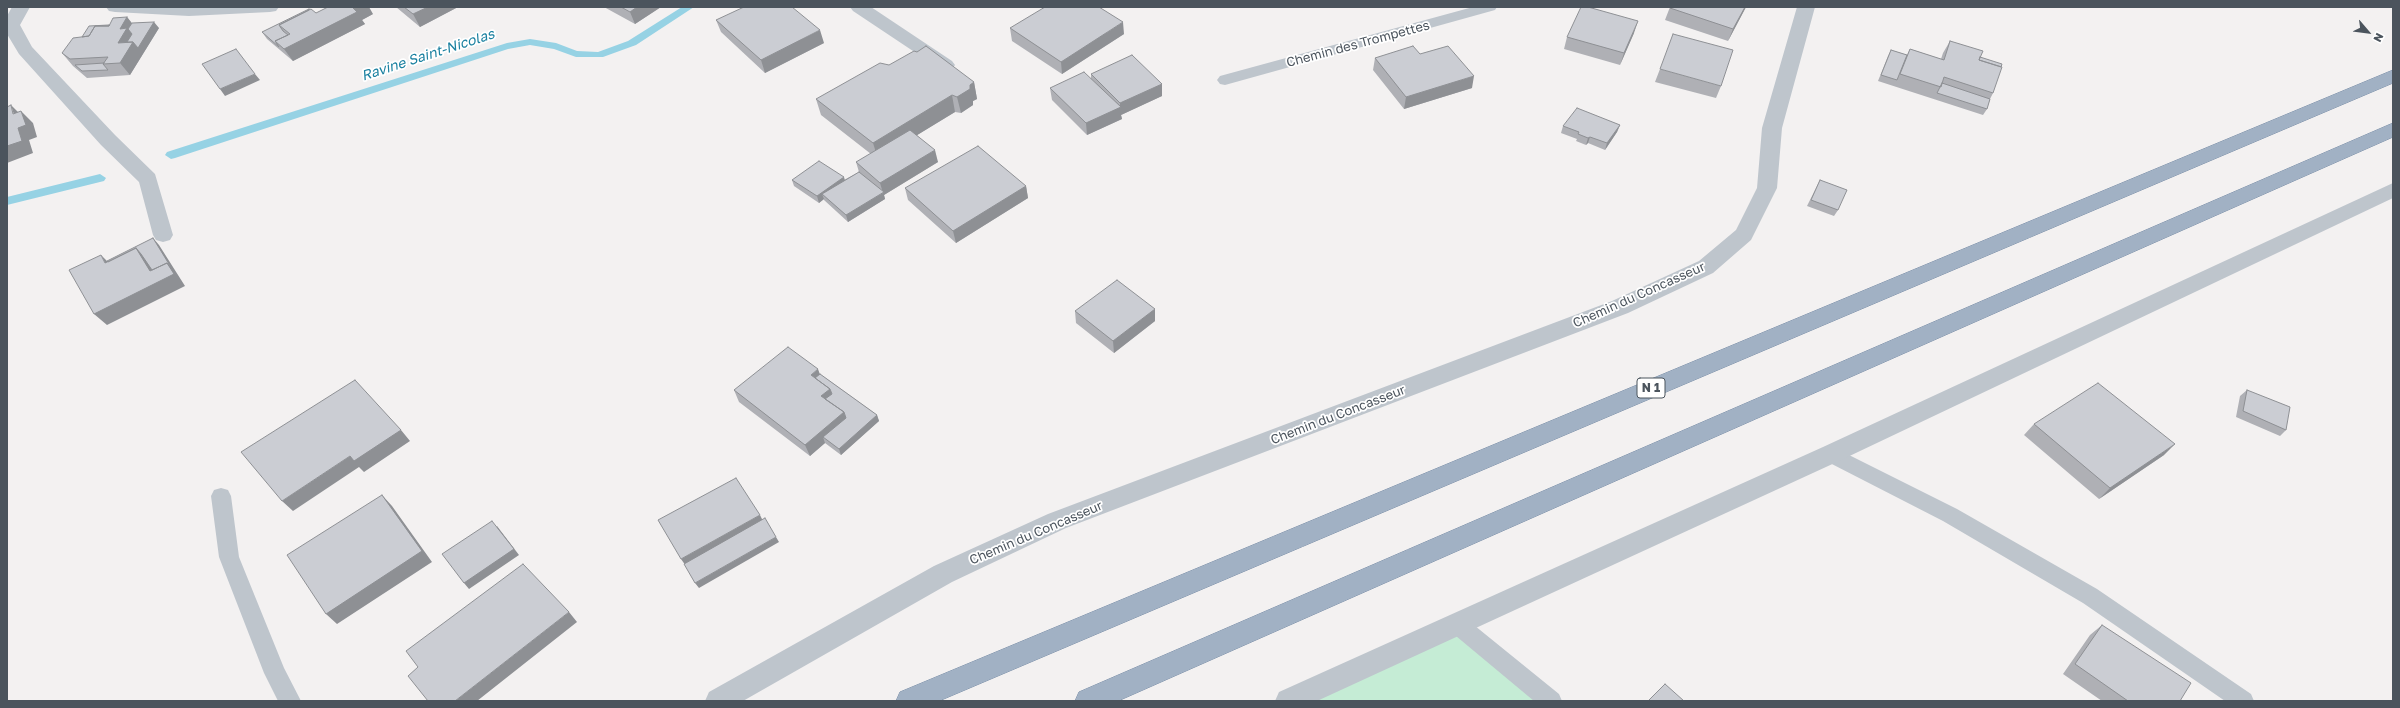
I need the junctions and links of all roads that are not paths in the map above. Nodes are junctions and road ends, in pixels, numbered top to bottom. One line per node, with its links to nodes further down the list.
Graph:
1 (21, 7): 12 (street)
2 (115, 7): 3 (street)
3 (270, 7)
4 (859, 7): 7 (street)
5 (1490, 7): 9 (lane, Chemin des Trompettes)
6 (1806, 7): 17 (street, Chemin du Concasseur)
7 (951, 69)
8 (2393, 76): 18 (highway, N 1)
9 (1225, 80)
10 (2393, 129): 19 (highway)
11 (2393, 190): 13 (street)
12 (163, 235)
13 (1831, 454): 15 (street); 22 (lane)
14 (221, 496): 16 (lane)
15 (1457, 624): 20 (street); 21 (lane)
16 (290, 701)
17 (718, 701)
18 (908, 701)
19 (1088, 701)
20 (1288, 701)
21 (1551, 701)
22 (2243, 701)

